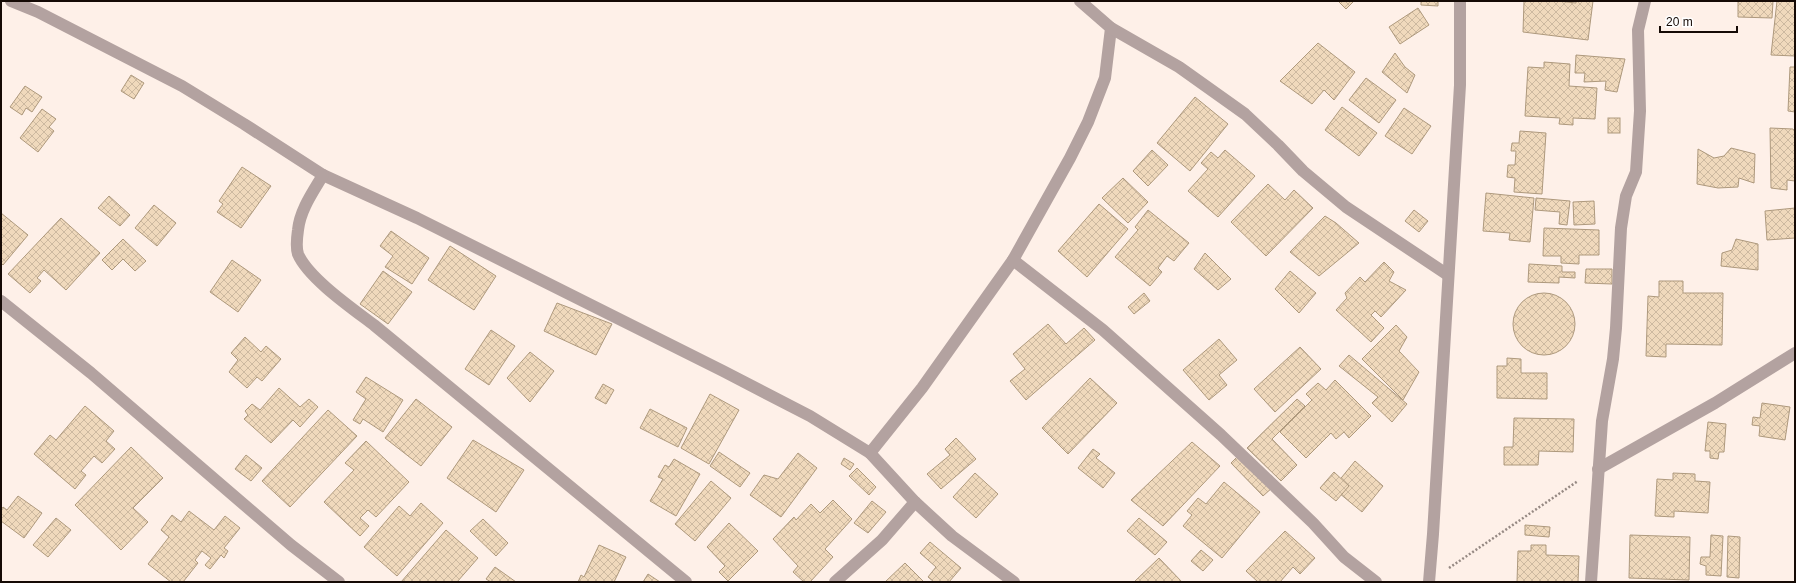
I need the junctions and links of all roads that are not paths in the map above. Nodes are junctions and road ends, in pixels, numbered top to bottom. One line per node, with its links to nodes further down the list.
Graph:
1 (11, 1): 6 (street)
2 (1080, 1): 5 (street)
3 (1460, 1): 8 (street)
4 (1645, 1): 12 (street)
5 (1111, 28): 7 (street); 8 (street)
6 (323, 175): 11 (street); 15 (street)
7 (1013, 260): 11 (street); 18 (street)
8 (1448, 275): 19 (street)
9 (1, 300): 14 (street)
10 (1795, 353): 12 (street)
11 (870, 453): 13 (street)
12 (1598, 469): 20 (street)
13 (915, 502): 16 (street); 17 (street)
14 (339, 582)
15 (686, 582)
16 (835, 582)
17 (1014, 582)
18 (1376, 582)
19 (1429, 582)
20 (1591, 582)

